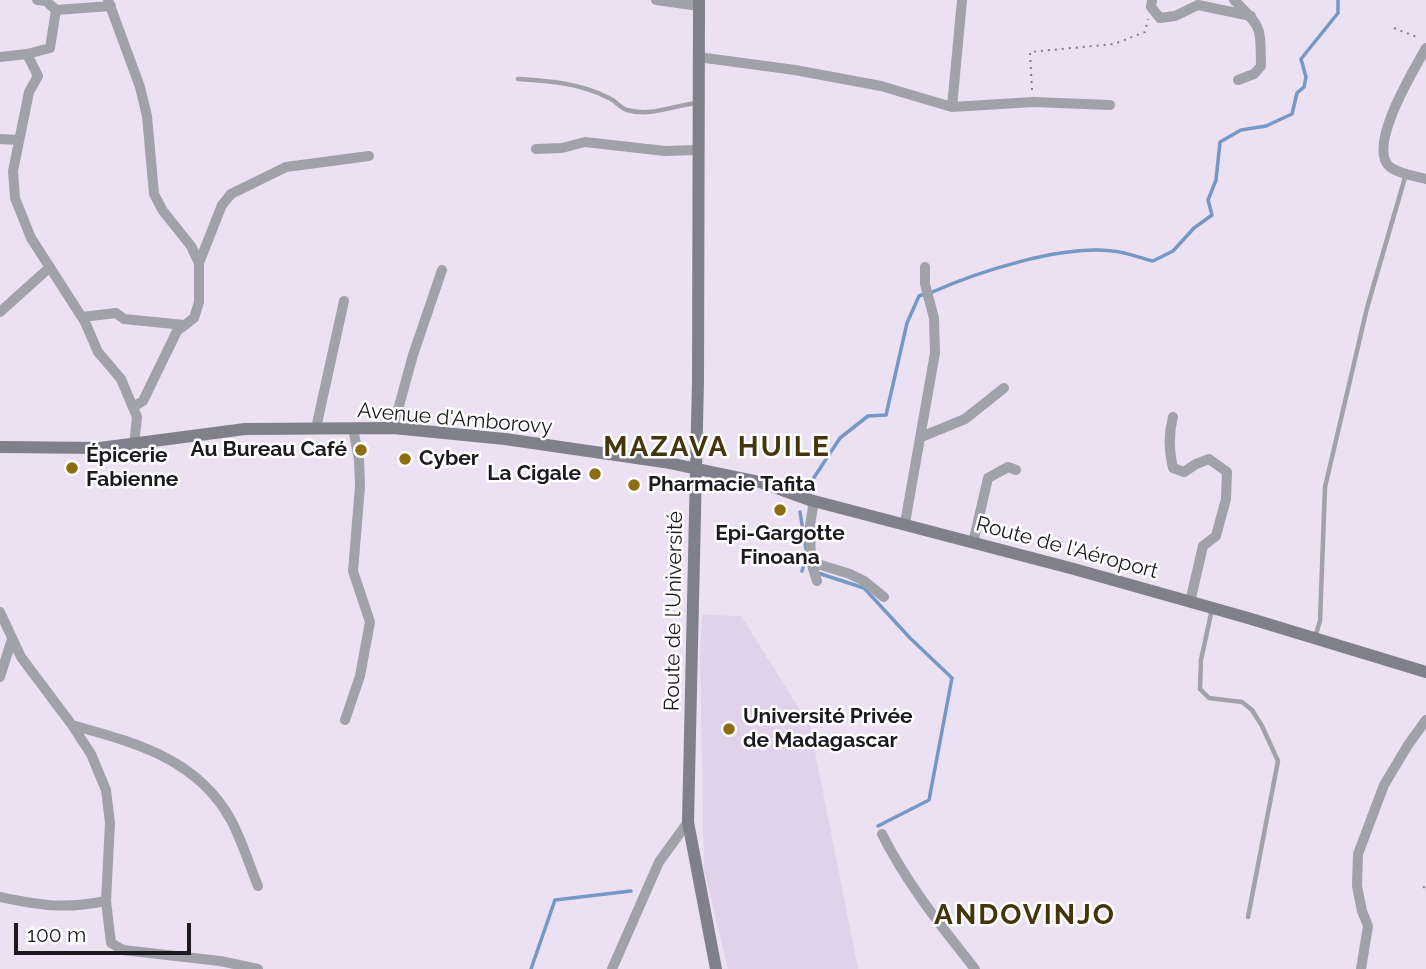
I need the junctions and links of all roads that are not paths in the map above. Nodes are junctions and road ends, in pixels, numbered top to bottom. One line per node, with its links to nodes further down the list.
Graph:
1 (37, 0): 8 (street)
2 (656, 0): 6 (street)
3 (962, 0): 18 (street)
4 (1234, 0): 9 (street)
5 (109, 3): 8 (street); 26 (street)
6 (699, 3): 13 (main road, Route de l'Université)
7 (1152, 4): 9 (street)
8 (56, 10): 11 (street)
9 (1251, 16): 15 (street)
10 (1426, 48): 24 (street)
11 (27, 54): 12 (street); 20 (street)
12 (0, 57)
13 (698, 57): 16 (main road, Route de l'Université); 18 (street)
14 (518, 79): 16 (lane)
15 (1238, 80)
16 (698, 103): 22 (main road, Route de l'Université)
17 (1110, 105): 18 (street)
18 (952, 107)
19 (0, 139): 20 (street)
20 (19, 140): 27 (street)
21 (536, 149): 22 (street)
22 (698, 150): 43 (main road, Route de l'Université)
23 (369, 156): 26 (street)
24 (1406, 174): 25 (street); 54 (lane)
25 (1426, 179)
26 (199, 263): 33 (street)
27 (49, 268): 31 (street); 32 (street)
28 (925, 268): 40 (street)
29 (442, 270): 39 (street)
30 (344, 301): 37 (street)
31 (0, 312)
32 (82, 317): 33 (street); 35 (street)
33 (184, 325): 35 (street)
34 (1004, 388): 40 (street)
35 (133, 407): 41 (street)
36 (1173, 417): 51 (street)
37 (316, 428): 38 (main road, Avenue d'Amborovy); 41 (main road, Avenue d'Amborovy)
38 (353, 428): 39 (main road, Avenue d'Amborovy); 58 (street)
39 (393, 428): 43 (main road, Avenue d'Amborovy)
40 (921, 437): 46 (street)
41 (134, 444): 42 (main road, Avenue d'Amborovy)
42 (0, 448)
43 (697, 468): 45 (main road, Route de l'Aéroport); 61 (main road, Route de l'Université)
44 (1016, 470): 47 (street)
45 (814, 501): 46 (main road, Route de l'Aéroport); 48 (street)
46 (905, 523): 47 (main road, Route de l'Aéroport)
47 (973, 543): 51 (main road, Route de l'Aéroport)
48 (811, 562): 49 (street); 50 (street)
49 (817, 581)
50 (884, 597)
51 (1190, 601): 52 (main road, Route de l'Aéroport)
52 (1212, 608): 54 (main road, Route de l'Aéroport); 66 (lane)
53 (0, 612): 55 (street)
54 (1314, 638): 56 (main road, Route de l'Aéroport)
55 (12, 639): 57 (street); 60 (street)
56 (1426, 672)
57 (0, 677)
58 (345, 720)
59 (1426, 720): 71 (street)
60 (72, 725): 63 (street); 65 (street)
61 (688, 822): 68 (street); 69 (main road, Route de l'Université)
62 (882, 834): 70 (street)
63 (258, 886)
64 (0, 897): 65 (street)
65 (106, 901): 67 (street)
66 (1248, 917)
67 (258, 969)
68 (612, 969)
69 (716, 969)
70 (975, 969)
71 (1361, 969)

